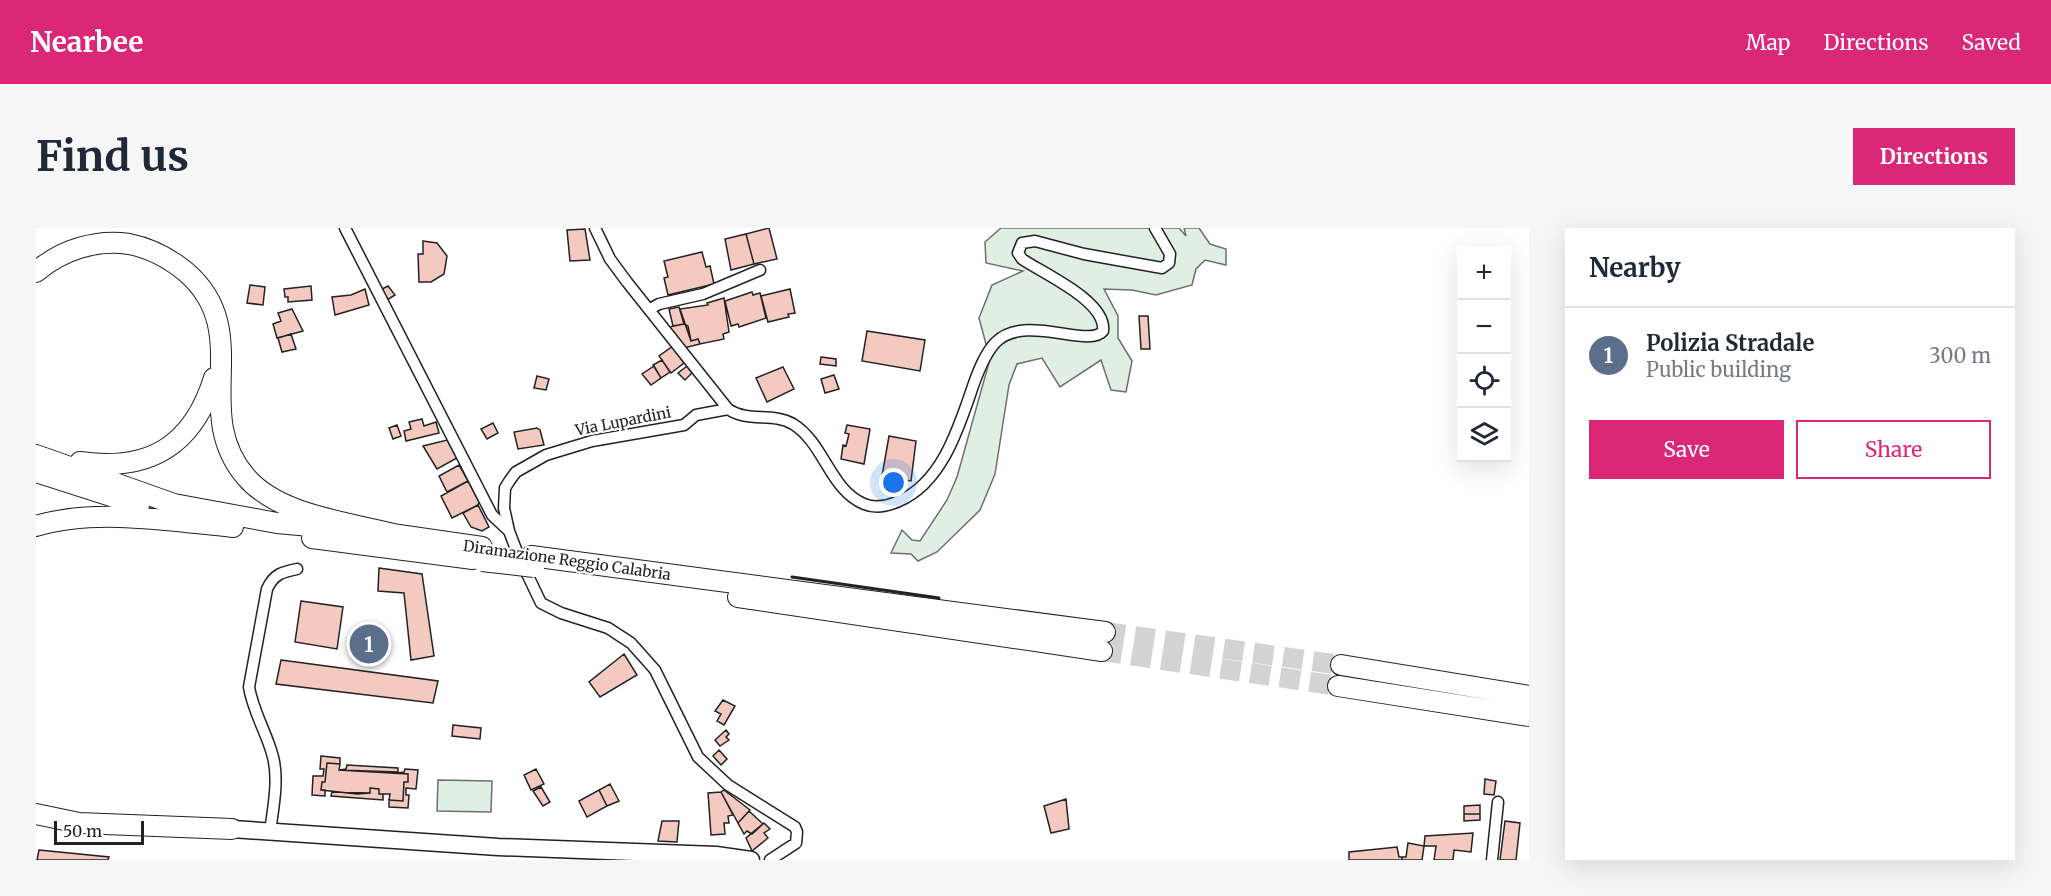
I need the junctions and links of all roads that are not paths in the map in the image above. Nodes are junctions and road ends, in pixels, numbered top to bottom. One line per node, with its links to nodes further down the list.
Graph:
1 (345, 228): 12 (street)
2 (595, 228): 6 (street)
3 (1155, 228): 8 (street, Via Lupardini)
4 (760, 270): 6 (street)
5 (36, 272): 7 (highway)
6 (650, 309): 8 (street)
7 (222, 343): 9 (highway); 13 (highway)
8 (728, 409): 12 (street, Via Lupardini)
9 (37, 461): 11 (highway, Diramazione Reggio Calabria); 13 (highway, Diramazione Reggio Calabria)
10 (36, 526): 11 (highway)
11 (233, 527): 14 (highway, Diramazione Reggio Calabria)
12 (508, 531): 26 (street, Via Lupardini)
13 (397, 535): 14 (highway, Diramazione Reggio Calabria)
14 (482, 554): 16 (highway, Diramazione Reggio Calabria)
15 (297, 569): 24 (street)
16 (1104, 642)
17 (1341, 665): 19 (highway)
18 (1338, 686): 20 (highway)
19 (1529, 696)
20 (1529, 716)
21 (1498, 802): 27 (street)
22 (36, 814): 23 (highway)
23 (232, 829): 24 (main road)
24 (270, 831): 25 (main road)
25 (751, 860)
26 (770, 860)
27 (1492, 860)

